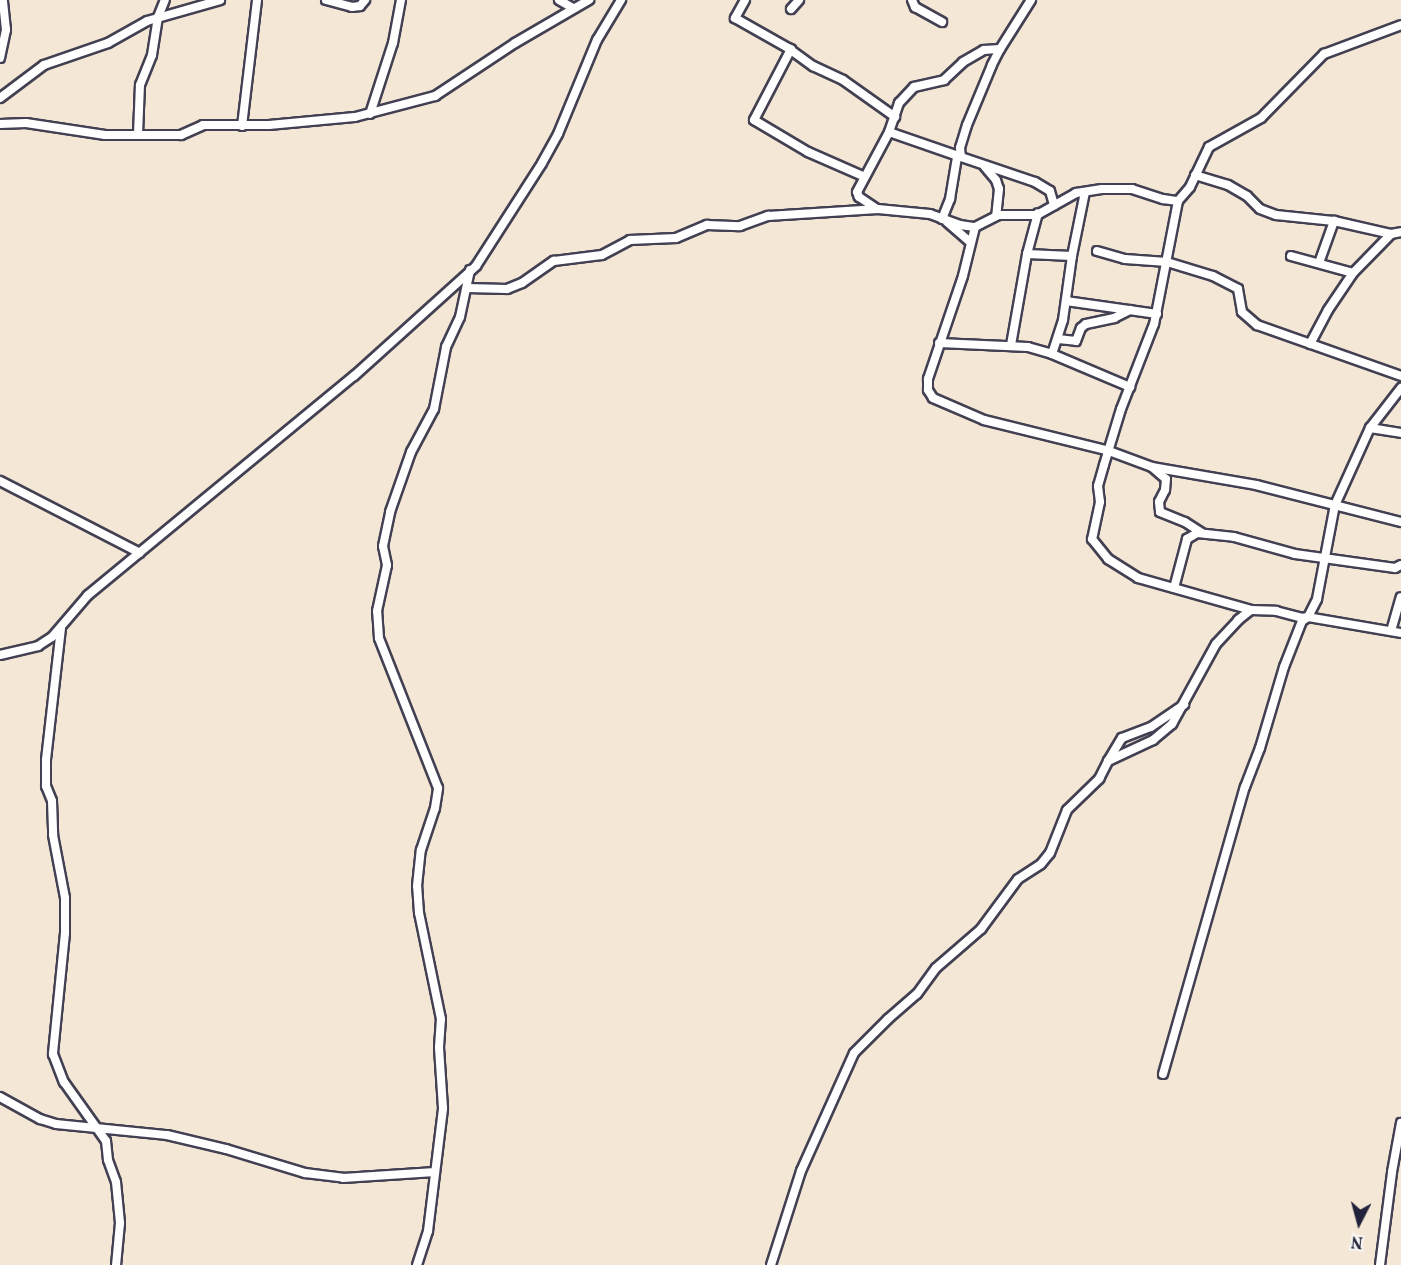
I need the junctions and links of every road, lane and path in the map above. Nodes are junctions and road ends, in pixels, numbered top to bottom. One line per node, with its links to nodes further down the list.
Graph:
1 (3, 0): 22 (street)
2 (165, 0): 17 (street)
3 (220, 0): 17 (street)
4 (257, 0): 27 (street)
5 (326, 0): 6 (street)
6 (364, 0)
7 (401, 0): 24 (street)
8 (559, 0): 15 (street)
9 (589, 0): 15 (street)
10 (621, 0): 52 (street)
11 (745, 0): 21 (street)
12 (799, 0): 16 (street)
13 (912, 0): 18 (street)
14 (1032, 0): 20 (street)
15 (573, 8): 24 (street)
16 (791, 9)
17 (158, 17): 23 (street); 29 (street)
18 (942, 22)
19 (1401, 26): 32 (street)
20 (1000, 48): 25 (street); 30 (street)
21 (792, 50): 25 (street); 33 (street)
22 (0, 58)
23 (0, 98)
24 (370, 114): 27 (street)
25 (895, 117): 28 (street)
26 (0, 124): 29 (street)
27 (242, 126): 29 (street)
28 (889, 132): 30 (street); 33 (street)
29 (138, 134)
30 (959, 157): 31 (street); 40 (street)
31 (985, 167): 36 (street); 39 (street)
32 (1195, 175): 35 (street); 41 (street)
33 (865, 177): 37 (street)
34 (1085, 192): 35 (street); 36 (street); 48 (street)
35 (1178, 201): 50 (street)
36 (1054, 205): 38 (street)
37 (878, 209): 40 (street); 54 (street)
38 (1038, 213): 39 (street); 47 (street)
39 (996, 216): 42 (street)
40 (944, 220): 42 (street); 45 (street)
41 (1334, 221): 44 (street); 51 (street)
42 (975, 226): 45 (street)
43 (1401, 232): 44 (street)
44 (1391, 234): 53 (street)
45 (969, 241): 59 (street)
46 (1097, 251): 50 (street)
47 (1027, 254): 48 (street); 61 (street)
48 (1072, 256): 55 (street)
49 (1291, 256): 51 (street)
50 (1167, 262): 57 (street); 60 (street)
51 (1319, 263): 53 (street)
52 (470, 270): 54 (street); 74 (street)
53 (1353, 273): 60 (street)
54 (467, 288): 91 (street)
55 (1066, 301): 56 (street); 58 (street)
56 (1131, 310): 57 (street); 58 (street)
57 (1157, 314): 64 (street)
58 (1058, 339): 62 (street)
59 (939, 343): 61 (street); 68 (street)
60 (1310, 344): 63 (street)
61 (1011, 345): 62 (street)
62 (1052, 354): 64 (street)
63 (1401, 376)
64 (1130, 387): 68 (street)
65 (1401, 388): 66 (street)
66 (1370, 428): 67 (street); 71 (street)
67 (1401, 433)
68 (1109, 451): 69 (street); 77 (street)
69 (1152, 467): 71 (street); 73 (street)
70 (0, 481): 74 (street)
71 (1335, 505): 72 (street); 75 (street)
72 (1401, 522)
73 (1202, 533): 75 (street); 77 (street)
74 (140, 553): 81 (street)
75 (1323, 558): 76 (street); 80 (street)
76 (1401, 565)
77 (1174, 588): 79 (street)
78 (1401, 597): 82 (street)
79 (1251, 610): 80 (street); 85 (street)
80 (1308, 616): 82 (street); 87 (street)
81 (62, 627): 84 (street); 90 (street)
82 (1391, 631): 83 (street)
83 (1401, 633)
84 (0, 655)
85 (1184, 705): 86 (street); 86 (street)
86 (1108, 761): 94 (street)
87 (1163, 1074)
88 (0, 1097): 90 (street)
89 (1401, 1123): 95 (street)
90 (96, 1127): 91 (street); 92 (street)
91 (435, 1172): 93 (street)
92 (116, 1265)
93 (417, 1265)
94 (771, 1265)
95 (1380, 1265)

